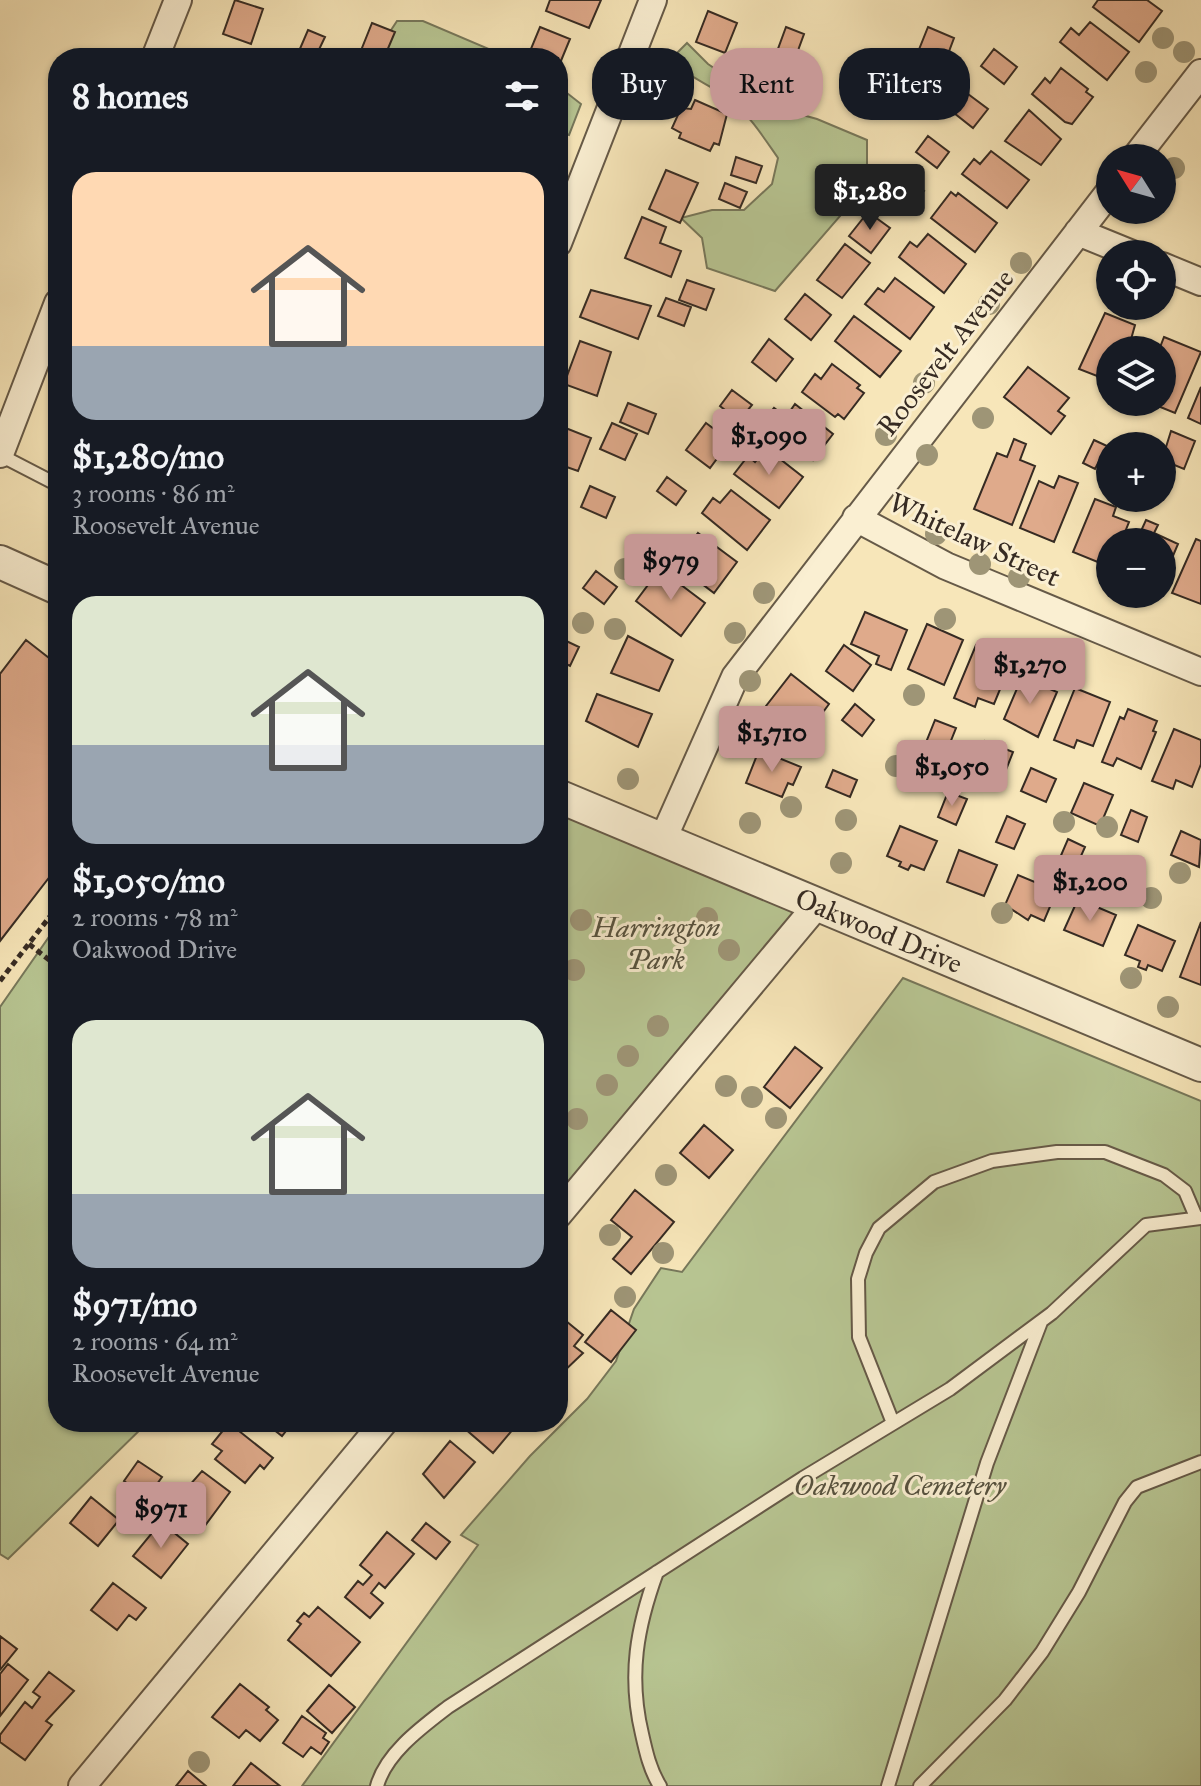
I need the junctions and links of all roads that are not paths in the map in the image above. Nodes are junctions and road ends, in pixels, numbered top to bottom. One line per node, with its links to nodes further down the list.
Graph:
1 (178, 0): 3 (street)
2 (653, 0): 7 (street)
3 (159, 48)
4 (1201, 73): 5 (street)
5 (1146, 144)
6 (1096, 209): 8 (street, Roosevelt Avenue)
7 (568, 217)
8 (1078, 232): 9 (street); 15 (street, Roosevelt Avenue)
9 (1098, 240)
10 (1176, 272): 11 (street)
11 (1201, 282)
12 (48, 329): 13 (street)
13 (0, 454): 14 (lane)
14 (48, 480)
15 (856, 518): 18 (street, Whitelaw Street); 20 (street, Roosevelt Avenue)
16 (0, 562): 17 (street)
17 (48, 584)
18 (1201, 672)
19 (568, 800): 20 (street, Oakwood Drive)
20 (663, 839): 21 (street, Oakwood Drive)
21 (818, 904): 22 (street, Oakwood Drive); 23 (street)
22 (1201, 1065)
23 (568, 1203)
24 (1198, 1217): 25 (lane); 26 (lane)
25 (1041, 1322): 26 (lane); 33 (lane)
26 (893, 1423): 29 (lane)
27 (376, 1432): 30 (street)
28 (1201, 1462): 34 (lane)
29 (657, 1572): 31 (lane); 32 (lane)
30 (82, 1786)
31 (377, 1786)
32 (660, 1786)
33 (888, 1786)
34 (920, 1786)

